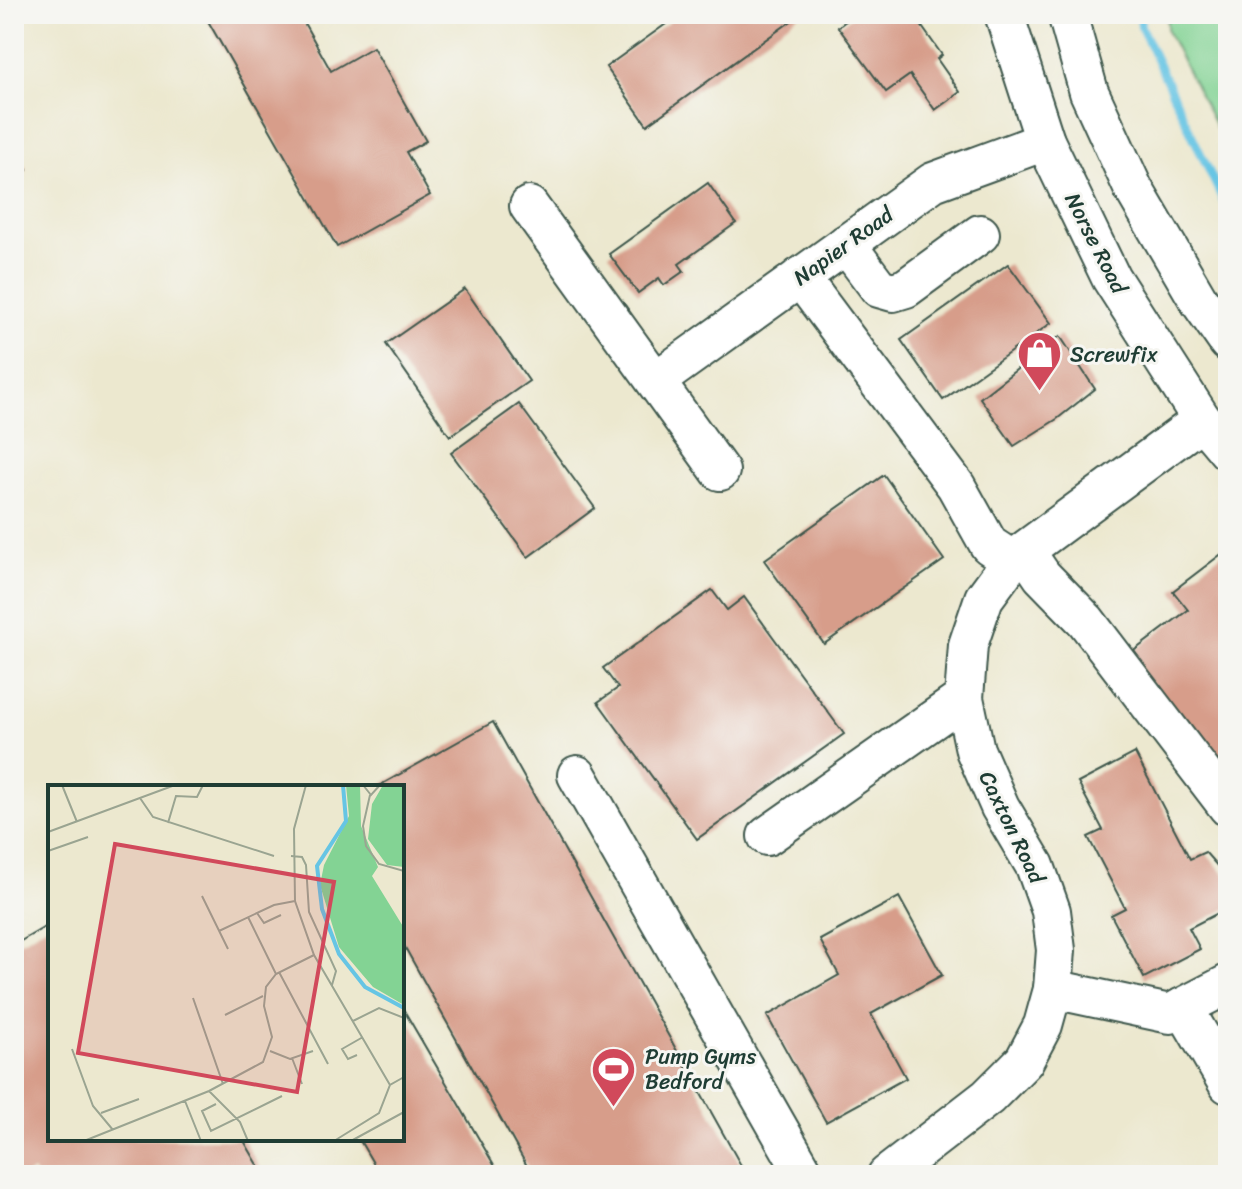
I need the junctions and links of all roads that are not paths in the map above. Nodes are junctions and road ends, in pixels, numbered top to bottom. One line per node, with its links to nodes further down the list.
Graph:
1 (1004, 14): 3 (street, Norse Road)
2 (1067, 14): 8 (street)
3 (1045, 141): 6 (street, Napier Road); 10 (street, Norse Road)
4 (529, 206): 9 (street)
5 (980, 234): 6 (street)
6 (846, 244): 7 (street, Napier Road)
7 (800, 277): 9 (street, Napier Road); 13 (street)
8 (1228, 342)
9 (657, 380): 12 (street)
10 (1202, 420): 11 (street, Norse Road); 13 (street, Caxton Road)
11 (1228, 451)
12 (720, 471)
13 (1018, 555): 14 (street, Caxton Road); 16 (street)
14 (964, 698): 17 (street); 19 (street, Caxton Road)
15 (577, 775): 22 (street)
16 (1228, 807)
17 (767, 836)
18 (1228, 984): 20 (street)
19 (1053, 989): 20 (street); 23 (street, Caxton Road)
20 (1183, 1007): 21 (street)
21 (1228, 1084)
22 (805, 1175)
23 (887, 1175)

